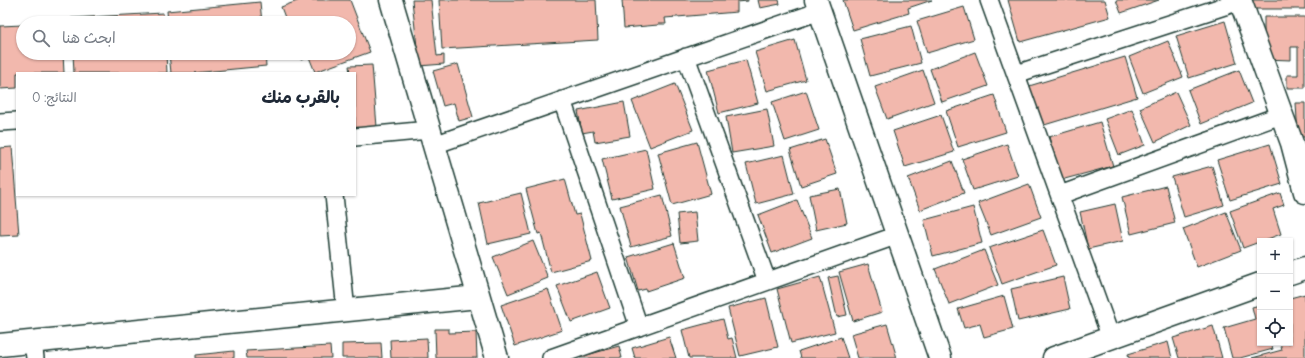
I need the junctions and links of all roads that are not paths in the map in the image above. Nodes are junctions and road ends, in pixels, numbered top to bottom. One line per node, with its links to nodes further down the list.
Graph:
1 (391, 0): 12 (street)
2 (989, 0): 6 (street)
3 (1240, 0): 6 (street); 8 (street)
4 (818, 6): 5 (street); 17 (street)
5 (686, 57): 7 (street); 20 (street)
6 (1016, 74): 15 (street)
7 (562, 100): 12 (street); 24 (street)
8 (1281, 115): 13 (street); 15 (street)
9 (16, 121): 10 (street)
10 (0, 122)
11 (356, 137): 12 (street)
12 (431, 138): 22 (street)
13 (1298, 143): 14 (street)
14 (1305, 192)
15 (1060, 195): 25 (street)
16 (334, 196): 23 (street)
17 (898, 235): 20 (street); 30 (street)
18 (1305, 268): 19 (street)
19 (1293, 272)
20 (767, 281): 24 (street)
21 (1257, 285): 25 (street)
22 (478, 297): 23 (street); 28 (street)
23 (346, 311): 27 (street)
24 (639, 327): 29 (street)
25 (1111, 338): 31 (street)
26 (0, 345): 27 (street)
27 (34, 350)
28 (497, 358)
29 (551, 358)
30 (940, 358)
31 (1054, 358)

